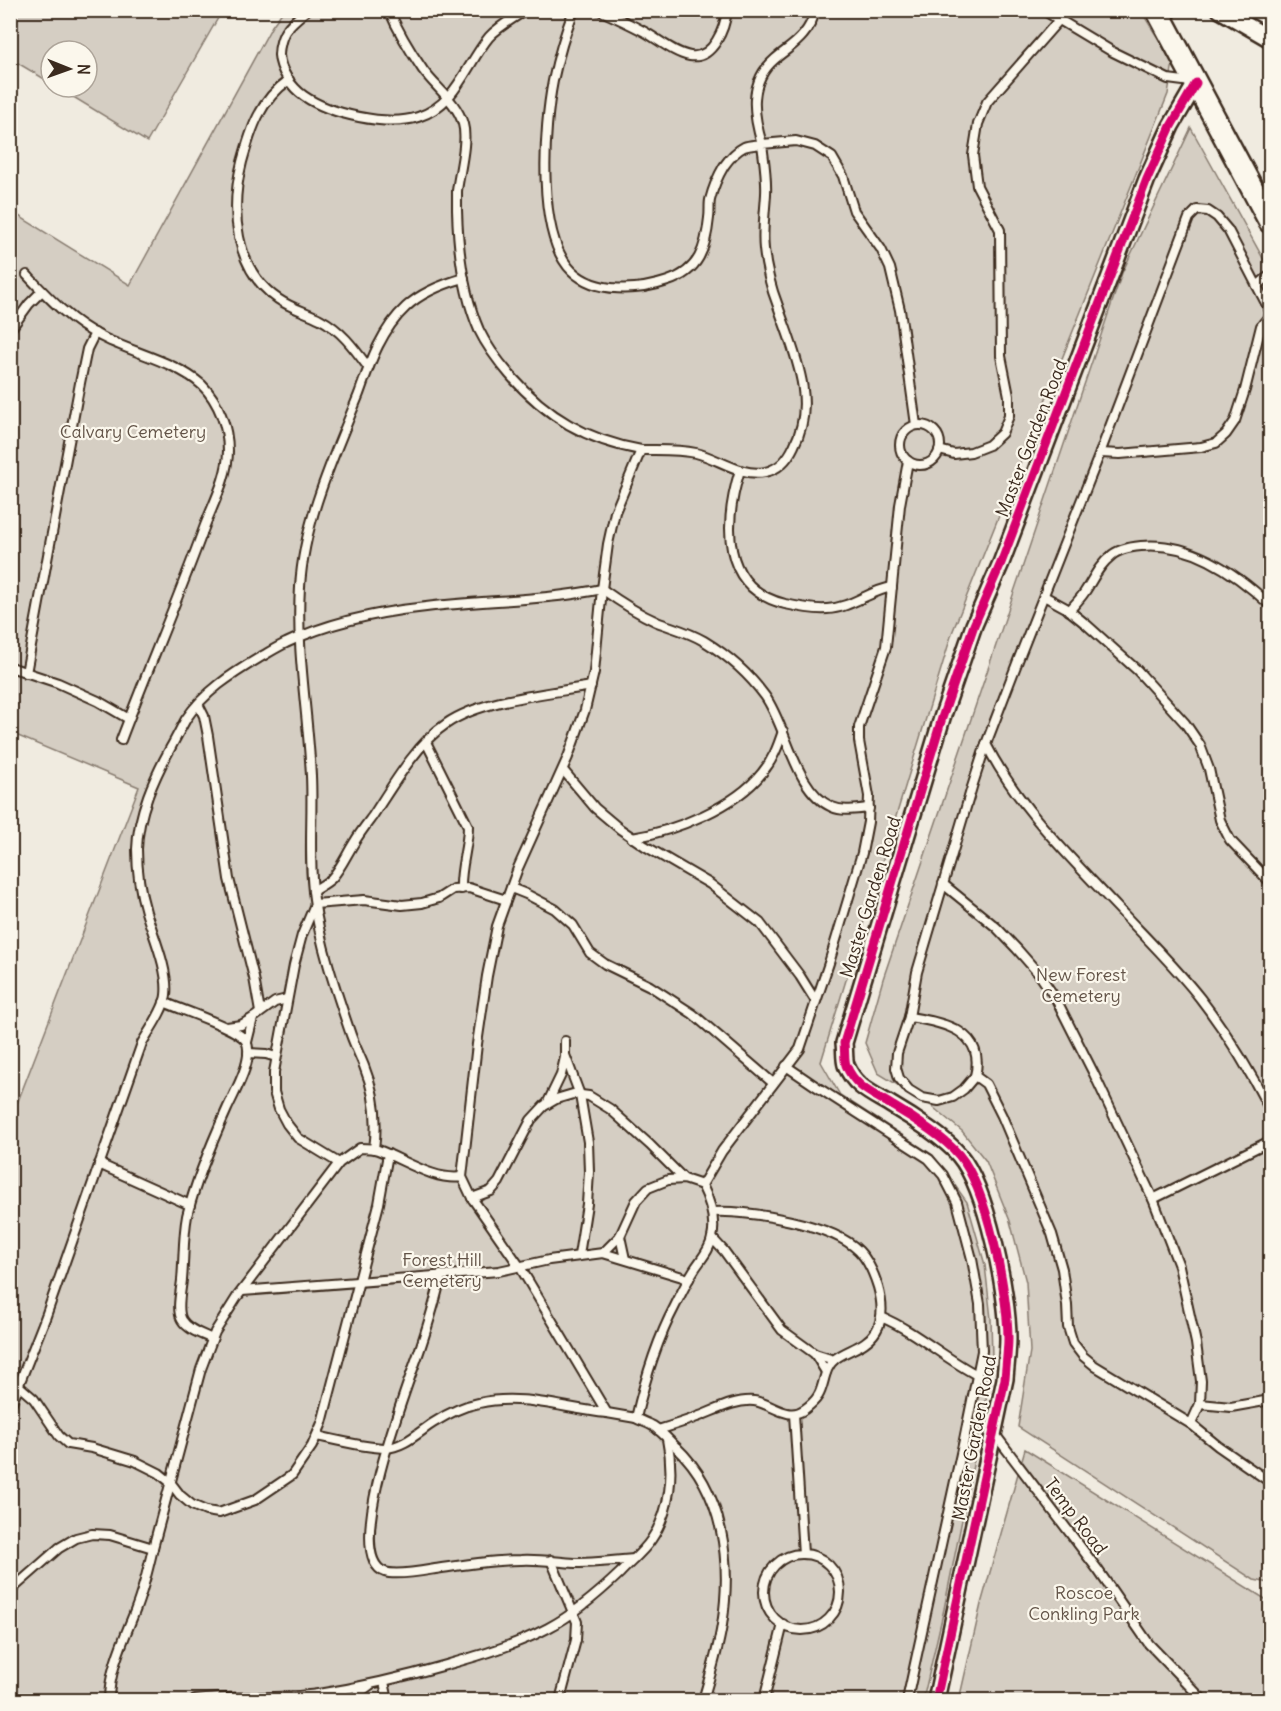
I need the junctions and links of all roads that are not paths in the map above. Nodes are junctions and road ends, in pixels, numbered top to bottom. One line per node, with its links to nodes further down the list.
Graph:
1 (307, 10): 13 (lane)
2 (389, 10): 15 (lane)
3 (526, 10): 15 (lane)
4 (574, 10): 16 (lane)
5 (599, 10): 6 (lane)
6 (727, 10)
7 (815, 10): 16 (lane)
8 (1043, 10): 11 (lane)
9 (1157, 10): 14 (street)
10 (1220, 10): 12 (street)
11 (1059, 20): 14 (lane); 29 (lane)
12 (1270, 39)
13 (289, 81): 15 (lane); 26 (lane)
14 (1196, 83): 17 (street); 114 (street, Master Garden Road)
15 (448, 98): 20 (lane)
16 (762, 144): 27 (lane); 32 (lane)
17 (1270, 222)
18 (1270, 274): 21 (lane)
19 (27, 275): 22 (lane)
20 (464, 278): 26 (lane); 28 (lane)
21 (1257, 285): 23 (lane); 30 (lane)
22 (42, 291): 24 (lane); 25 (lane)
23 (1270, 313): 30 (lane)
24 (10, 330)
25 (94, 333): 42 (lane); 45 (lane)
26 (368, 367): 40 (lane)
27 (916, 425): 29 (lane); 31 (lane)
28 (641, 450): 32 (lane); 34 (lane)
29 (939, 450): 31 (lane)
30 (1100, 453): 37 (lane)
31 (908, 461): 33 (lane)
32 (740, 470): 33 (lane)
33 (892, 587): 51 (lane)
34 (602, 589): 40 (lane); 43 (lane); 46 (lane)
35 (1270, 593): 36 (lane)
36 (1259, 595): 38 (lane); 39 (lane)
37 (1044, 596): 39 (lane); 49 (lane)
38 (1270, 605)
39 (1070, 610): 53 (lane)
40 (299, 637): 44 (lane); 57 (lane)
41 (10, 667): 42 (lane)
42 (26, 673): 45 (lane)
43 (591, 686): 48 (lane); 50 (lane)
44 (198, 704): 62 (lane); 63 (lane)
45 (129, 719): 47 (lane)
46 (783, 732): 51 (lane); 52 (lane)
47 (121, 740)
48 (426, 742): 56 (lane); 57 (lane)
49 (986, 744): 54 (lane); 76 (lane)
50 (563, 770): 52 (lane); 55 (lane)
51 (868, 808): 61 (lane)
52 (632, 838): 61 (lane)
53 (1270, 882)
54 (943, 884): 64 (lane); 86 (lane)
55 (511, 888): 58 (lane); 73 (lane)
56 (461, 889): 58 (lane); 59 (lane)
57 (313, 891): 59 (lane)
58 (506, 900): 82 (lane)
59 (315, 904): 60 (lane); 78 (lane)
60 (288, 999): 63 (lane); 70 (lane)
61 (815, 1000): 71 (lane)
62 (164, 1002): 65 (lane); 81 (lane)
63 (256, 1015): 65 (lane); 67 (lane)
64 (909, 1017): 72 (lane); 72 (lane)
65 (226, 1027): 67 (lane)
66 (565, 1041): 69 (lane)
67 (247, 1042): 68 (lane)
68 (248, 1053): 70 (lane); 87 (lane)
69 (565, 1055): 74 (lane); 75 (lane)
70 (276, 1057): 80 (lane)
71 (786, 1066): 73 (lane); 104 (lane)
72 (975, 1076): 112 (lane)
73 (773, 1083): 84 (lane)
74 (580, 1095): 75 (lane); 83 (lane); 92 (lane)
75 (546, 1105): 85 (lane)
76 (1270, 1110)
77 (1270, 1141): 86 (lane)
78 (374, 1149): 79 (lane); 80 (lane)
79 (388, 1155): 82 (lane); 97 (lane)
80 (339, 1163): 98 (lane)
81 (99, 1164): 87 (lane); 105 (lane)
82 (462, 1177): 85 (lane)
83 (684, 1179): 84 (lane); 89 (lane)
84 (702, 1185): 88 (lane)
85 (472, 1198): 94 (lane)
86 (1153, 1199): 107 (lane)
87 (190, 1205): 100 (lane)
88 (712, 1212): 90 (lane); 99 (lane)
89 (620, 1236): 91 (lane); 93 (lane)
90 (712, 1238): 96 (lane); 101 (lane)
91 (603, 1253): 92 (lane); 93 (lane)
92 (579, 1255): 94 (lane)
93 (625, 1259): 96 (lane)
94 (520, 1267): 95 (lane); 109 (lane)
95 (441, 1275): 97 (lane); 117 (lane)
96 (690, 1279): 111 (lane)
97 (359, 1282): 98 (lane); 115 (lane)
98 (242, 1291): 100 (lane)
99 (881, 1317): 102 (lane); 104 (lane)
100 (212, 1339): 118 (lane)
101 (815, 1354): 102 (lane); 103 (lane)
102 (834, 1360): 103 (lane)
103 (826, 1372): 110 (lane)
104 (977, 1375): 138 (lane)
105 (20, 1386): 108 (lane); 118 (lane)
106 (1270, 1400): 107 (lane)
107 (1200, 1404): 112 (lane)
108 (10, 1407)
109 (607, 1413): 111 (lane); 117 (lane)
110 (794, 1414): 113 (lane); 121 (lane)
111 (636, 1418): 113 (lane)
112 (1191, 1424): 119 (lane)
113 (658, 1430): 116 (lane)
114 (994, 1433): 139 (street, Master Garden Road); 140 (lane, Temp Road)
115 (317, 1436): 117 (lane); 118 (lane)
116 (667, 1439): 122 (lane); 136 (lane)
117 (386, 1448): 123 (lane)
118 (170, 1482): 120 (lane)
119 (1270, 1482)
120 (153, 1548): 124 (lane); 130 (lane)
121 (803, 1554): 126 (lane); 126 (lane)
122 (634, 1559): 123 (lane); 125 (lane)
123 (551, 1560): 125 (lane)
124 (10, 1591)
125 (574, 1613): 127 (lane); 135 (lane)
126 (783, 1624): 137 (lane)
127 (384, 1682): 128 (lane); 134 (lane)
128 (371, 1684): 129 (lane); 133 (lane)
129 (275, 1697): 131 (lane); 132 (lane)
130 (109, 1701)
131 (195, 1701)
132 (284, 1701)
133 (350, 1701)
134 (388, 1701)
135 (560, 1701)
136 (703, 1701)
137 (764, 1701)
138 (907, 1701)
139 (936, 1701)
140 (1203, 1701)

